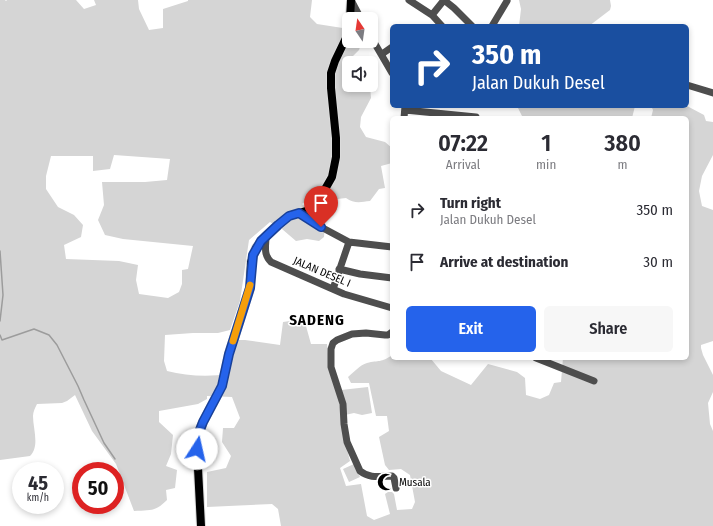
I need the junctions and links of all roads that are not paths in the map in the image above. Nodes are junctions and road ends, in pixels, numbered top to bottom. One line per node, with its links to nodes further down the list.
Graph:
1 (351, 0): 5 (main road); 6 (street)
2 (411, 0): 7 (street)
3 (444, 0): 7 (street); 9 (street)
4 (507, 1): 10 (street)
5 (350, 12)
6 (357, 12)
7 (432, 15): 8 (street)
8 (439, 24)
9 (470, 24)
10 (493, 24)
11 (342, 46): 20 (main road)
12 (378, 48): 14 (street)
13 (390, 49): 14 (street)
14 (382, 54): 15 (street)
15 (390, 68)
16 (689, 86): 17 (street)
17 (713, 92)
18 (405, 108): 19 (street)
19 (468, 116)
20 (299, 213): 21 (main road); 22 (street)
21 (266, 236): 26 (street, JALAN DESEL I); 32 (main road)
22 (349, 242): 23 (street); 24 (street)
23 (390, 247)
24 (340, 269): 25 (street); 26 (street)
25 (390, 278)
26 (333, 289): 27 (street, JALAN DESEL I)
27 (390, 307)
28 (390, 333): 31 (street)
29 (550, 360): 30 (street)
30 (594, 381)
31 (396, 488)
32 (201, 526)

